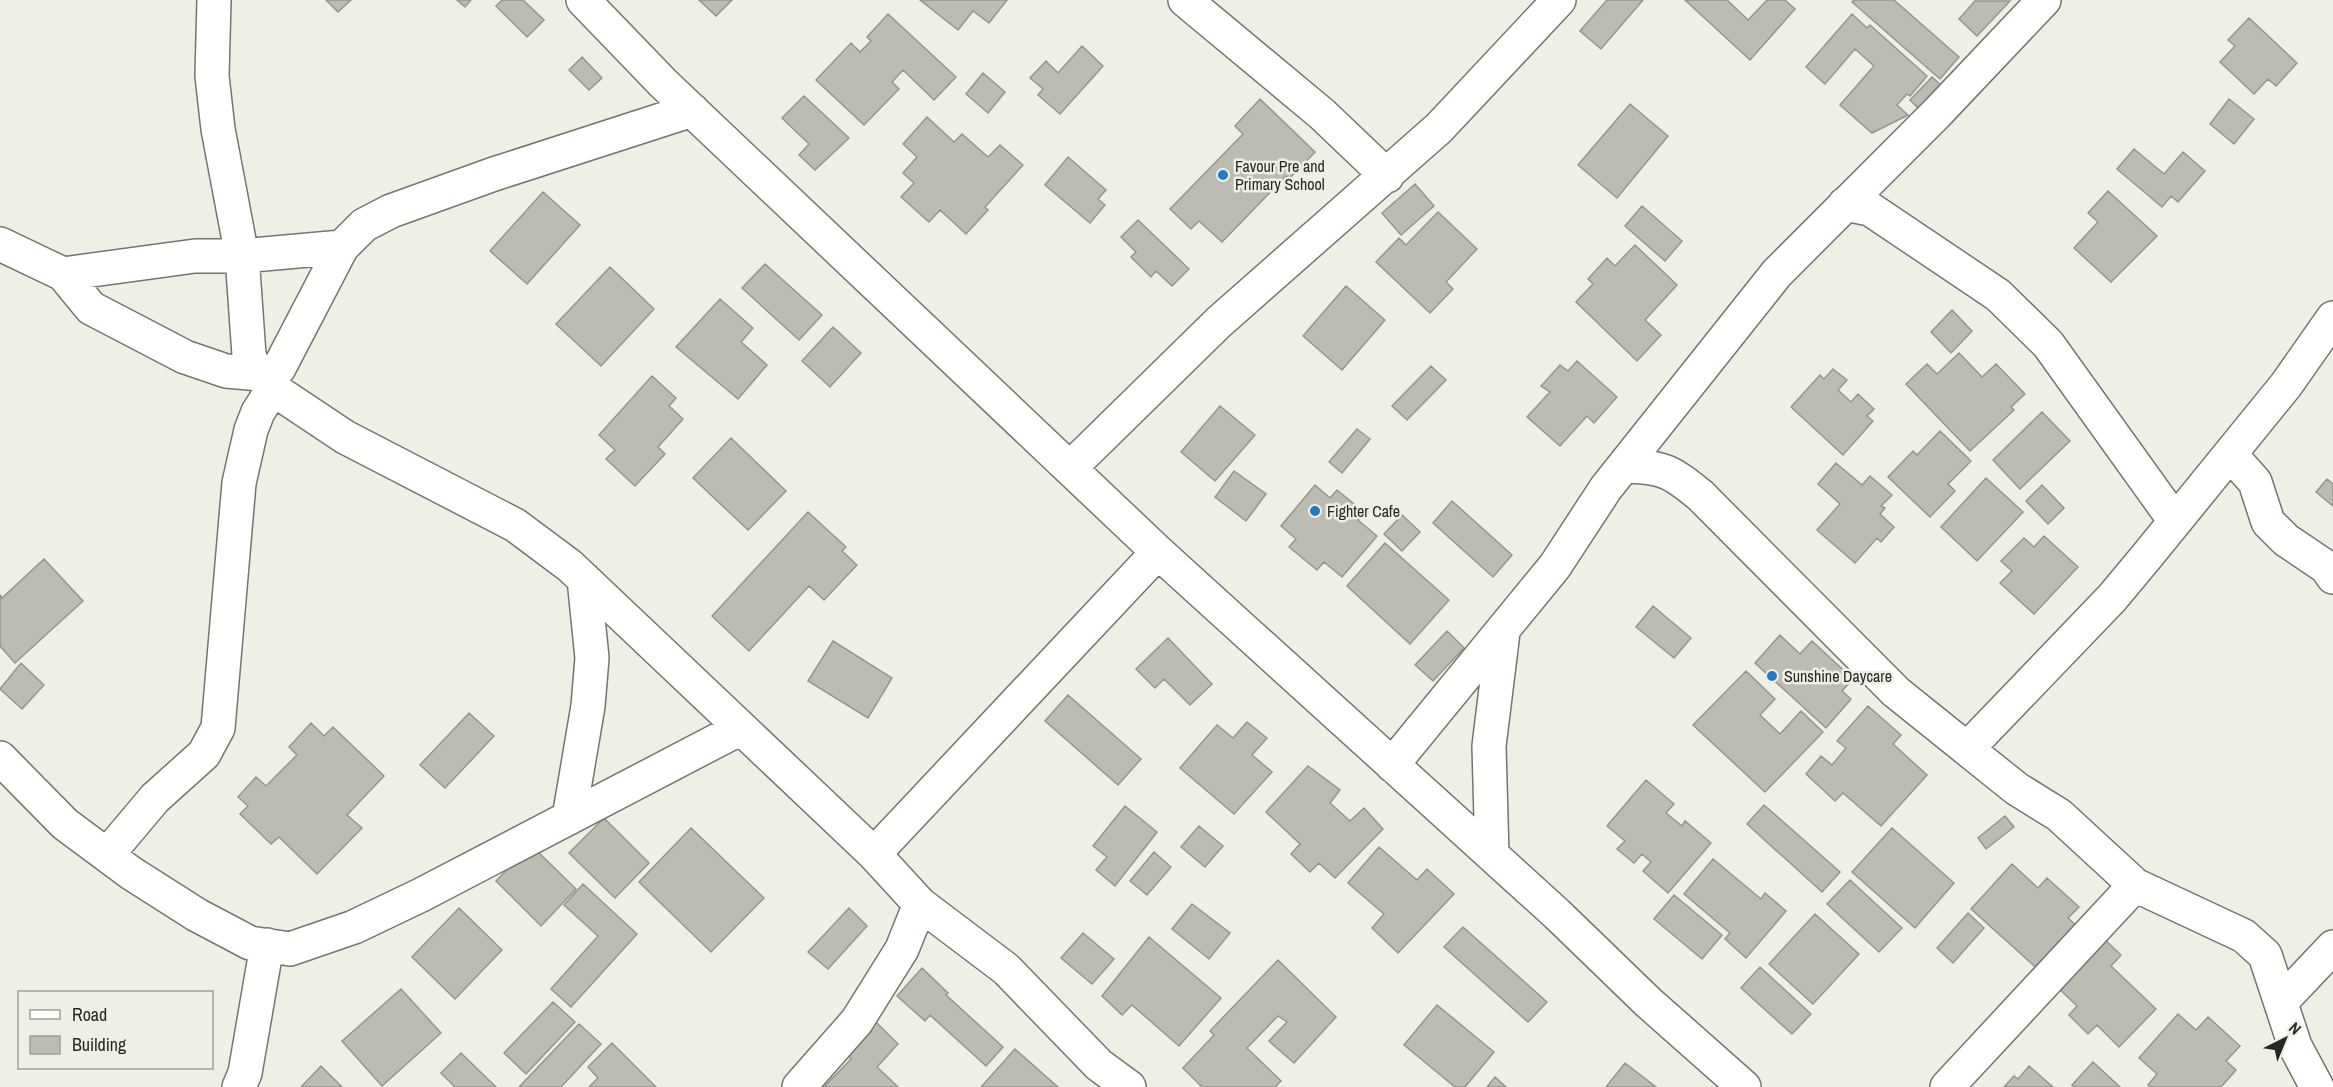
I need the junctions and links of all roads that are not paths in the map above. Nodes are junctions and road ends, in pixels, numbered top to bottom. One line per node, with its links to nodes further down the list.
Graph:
1 (214, 0): 11 (street)
2 (583, 0): 6 (street)
3 (1185, 0): 7 (street)
4 (1559, 0): 7 (street)
5 (2044, 0): 8 (street)
6 (692, 110): 10 (street); 17 (street)
7 (1387, 176): 17 (street)
8 (1845, 204): 16 (street); 18 (street)
9 (0, 244): 12 (street)
10 (342, 247): 11 (street); 14 (street)
11 (242, 256): 12 (street); 14 (street)
12 (63, 274): 14 (street)
13 (2333, 318): 15 (street)
14 (267, 382): 21 (street); 29 (street)
15 (2230, 454): 18 (street); 20 (street)
16 (1626, 466): 22 (street); 24 (street)
17 (1071, 467): 19 (street)
18 (2175, 521): 24 (street)
19 (1158, 552): 25 (street); 28 (street)
20 (2333, 577)
21 (584, 579): 23 (street); 27 (street)
22 (1503, 632): 25 (street); 30 (street)
23 (741, 728): 27 (street); 28 (street)
24 (1967, 749): 31 (street)
25 (1392, 765): 30 (street)
26 (3, 766): 29 (street)
27 (569, 818): 33 (street)
28 (874, 854): 32 (street)
29 (107, 855): 33 (street)
30 (1492, 855): 39 (street)
31 (2135, 885): 35 (street); 40 (street)
32 (920, 904): 37 (street); 38 (street)
33 (267, 945): 36 (street)
34 (2333, 947): 35 (street)
35 (2282, 1001): 41 (street)
36 (239, 1087)
37 (799, 1087)
38 (1129, 1087)
39 (1744, 1087)
40 (1947, 1087)
41 (2318, 1087)

